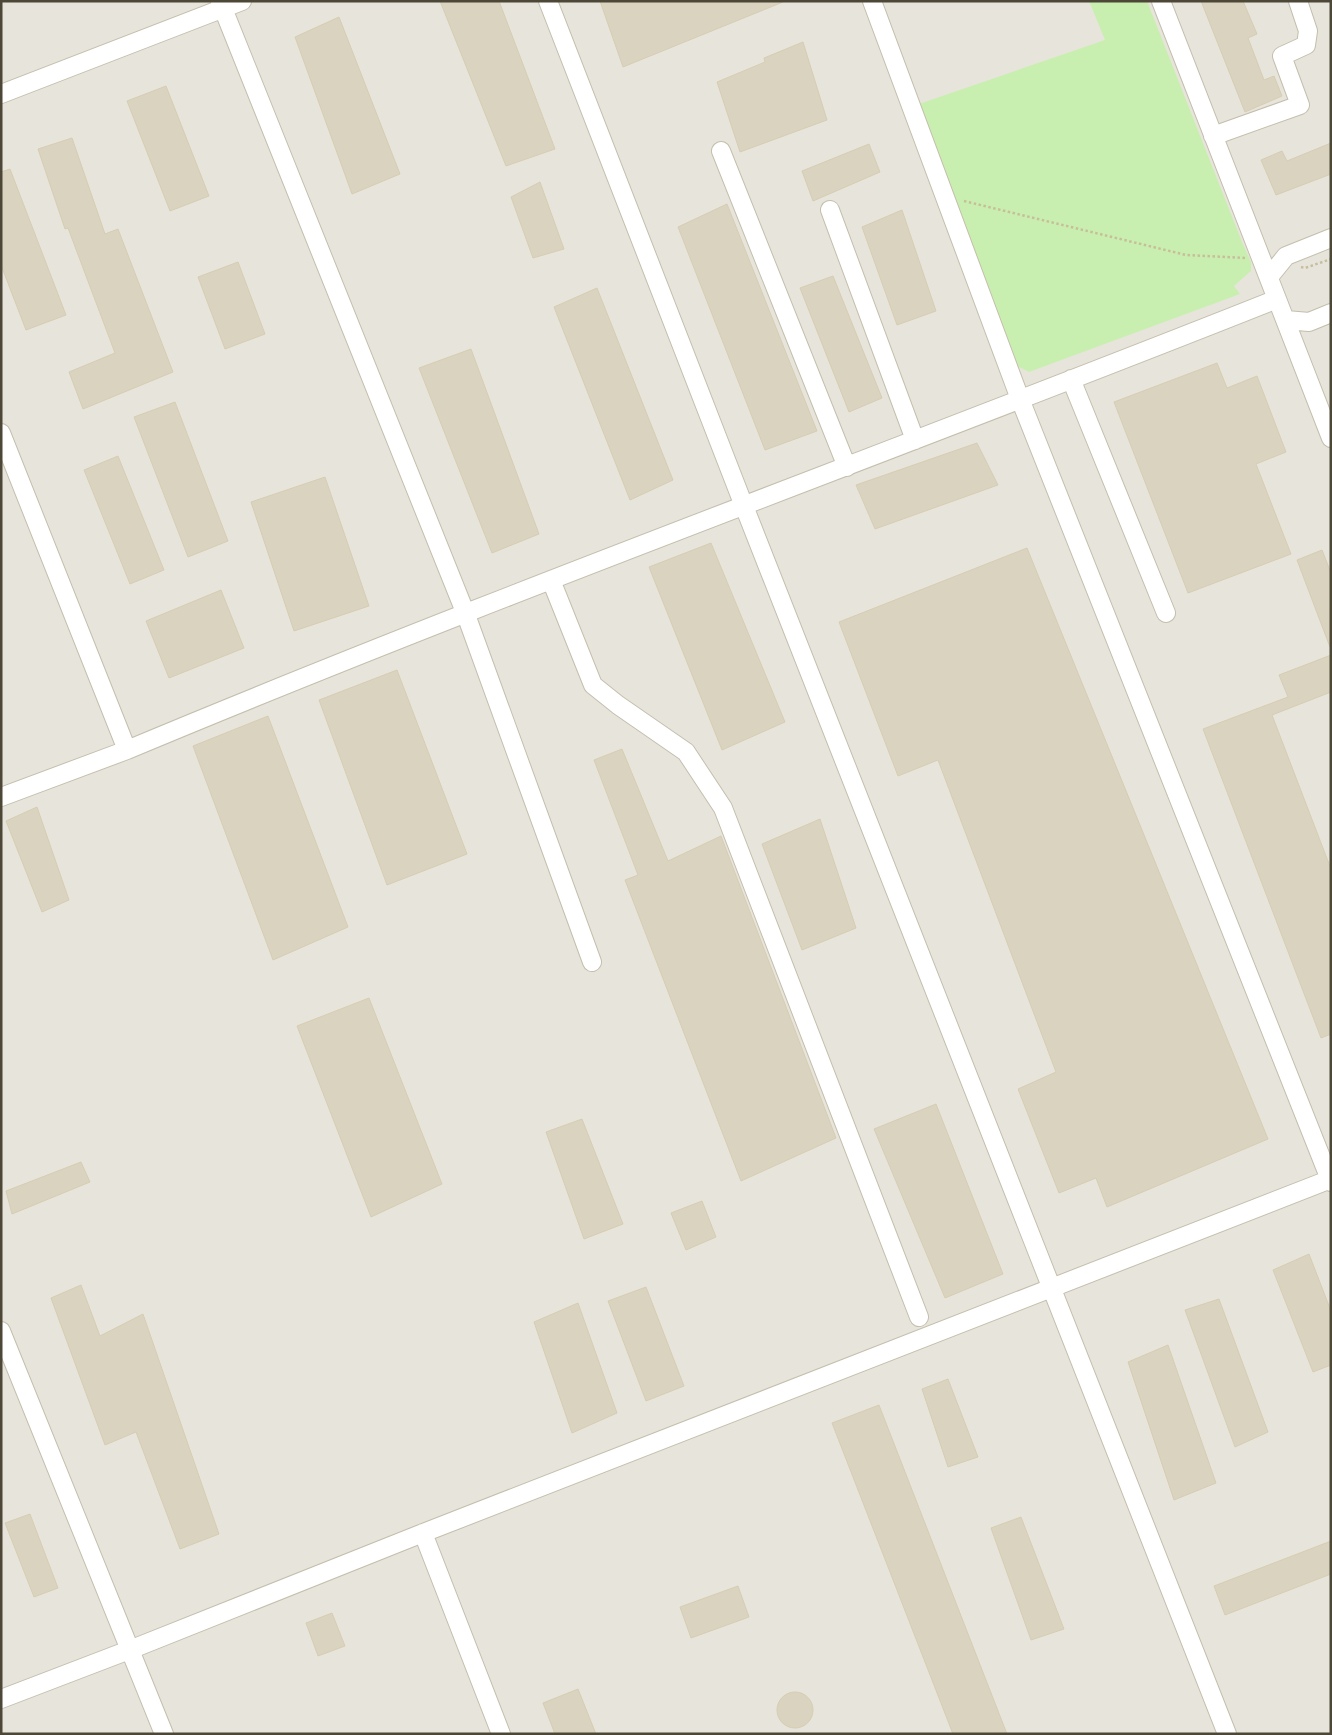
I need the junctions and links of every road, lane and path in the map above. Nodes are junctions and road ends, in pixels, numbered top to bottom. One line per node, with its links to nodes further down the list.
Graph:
1 (242, 1): 6 (lane)
2 (548, 1): 25 (lane)
3 (872, 1): 10 (lane)
4 (1162, 1): 8 (lane)
5 (1298, 1): 8 (lane)
6 (221, 5): 7 (lane); 27 (lane)
7 (1, 94)
8 (1213, 136): 13 (lane)
9 (721, 151): 24 (lane)
10 (945, 197): 13 (path); 20 (lane)
11 (830, 210): 23 (lane)
12 (1331, 238): 15 (lane)
13 (1262, 259): 15 (lane)
14 (1331, 259): 15 (path)
15 (1273, 272): 16 (lane)
16 (1277, 299): 18 (lane); 19 (lane)
17 (1331, 314): 18 (lane)
18 (1286, 320): 22 (lane)
19 (1071, 379): 20 (lane); 28 (lane)
20 (1020, 399): 23 (lane); 32 (lane)
21 (1, 433): 29 (lane)
22 (1331, 438)
23 (915, 440): 24 (lane)
24 (847, 467): 25 (lane)
25 (744, 506): 26 (lane); 33 (lane)
26 (551, 580): 27 (lane); 34 (lane)
27 (465, 612): 29 (lane); 31 (lane)
28 (1166, 613)
29 (127, 750): 30 (lane)
30 (1, 797)
31 (592, 962)
32 (1330, 1181): 33 (lane)
33 (1052, 1288): 36 (lane); 41 (lane)
34 (919, 1317)
35 (1, 1331): 37 (lane)
36 (423, 1533): 37 (lane); 40 (lane)
37 (131, 1649): 38 (lane); 39 (lane)
38 (1, 1699)
39 (164, 1734)
40 (501, 1734)
41 (1227, 1734)

